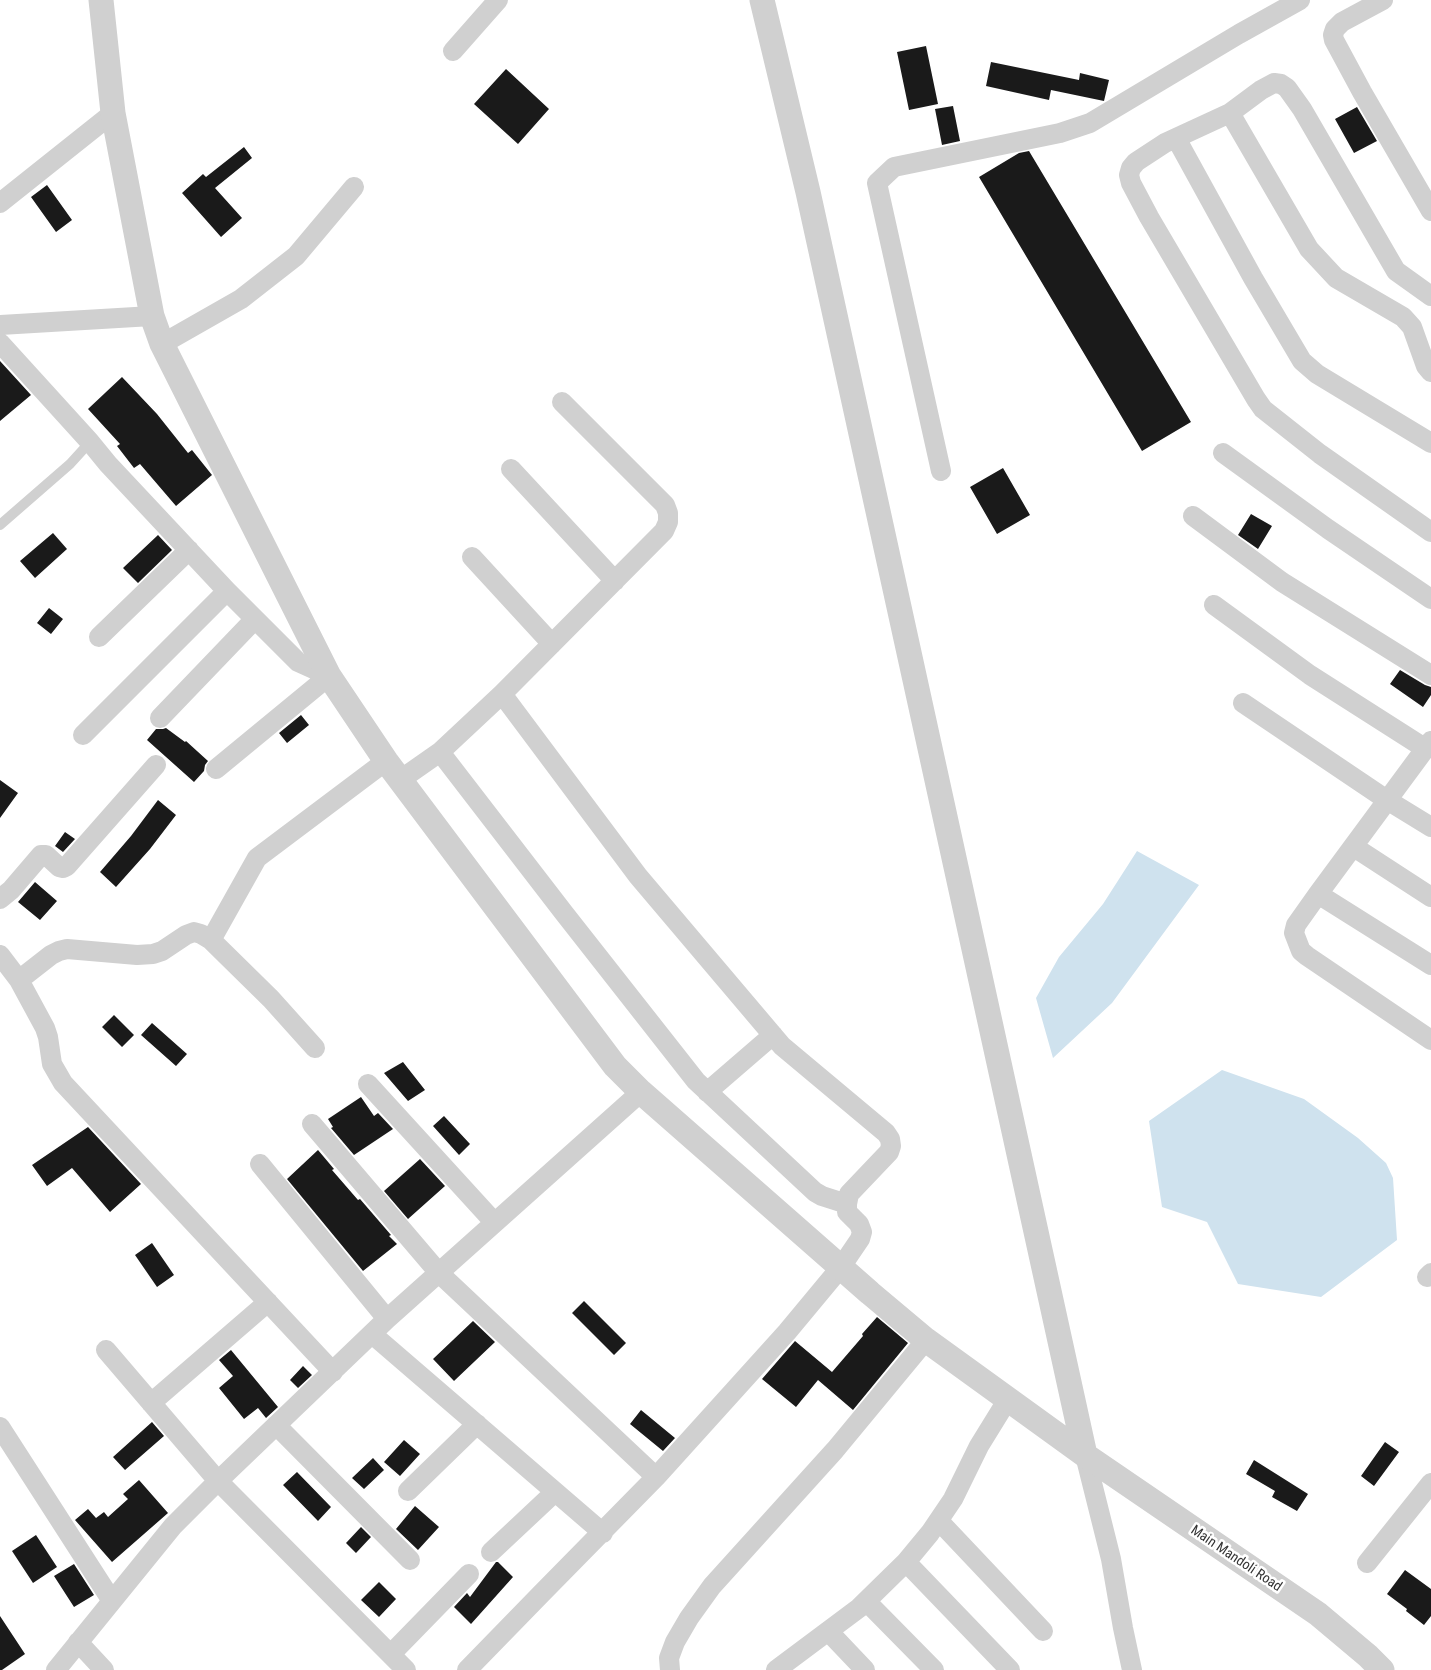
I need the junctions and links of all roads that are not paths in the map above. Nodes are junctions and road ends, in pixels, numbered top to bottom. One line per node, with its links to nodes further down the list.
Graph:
1 (101, 0): 7 (street, Main Mandoli Road)
2 (498, 0): 6 (street)
3 (762, 0): 81 (street)
4 (1300, 0): 24 (street)
5 (1383, 0): 12 (street)
6 (453, 51)
7 (113, 113): 11 (street); 14 (street, Main Mandoli Road)
8 (1230, 113): 9 (street); 13 (street); 18 (street)
9 (1176, 138): 21 (street); 27 (street)
10 (354, 187): 17 (street)
11 (0, 203)
12 (1431, 211)
13 (1431, 296)
14 (152, 316): 15 (street); 17 (street, Main Mandoli Road)
15 (0, 325)
16 (0, 343): 20 (street)
17 (162, 344): 38 (street, Main Mandoli Road)
18 (1431, 372)
19 (562, 402): 30 (street)
20 (90, 442): 26 (lane); 28 (street)
21 (1431, 443)
22 (1223, 454): 32 (street)
23 (511, 469): 30 (street)
24 (941, 471)
25 (1193, 516): 37 (street)
26 (0, 525)
27 (1431, 532)
28 (189, 550): 31 (street); 35 (street)
29 (472, 557): 36 (street)
30 (615, 581): 36 (street)
31 (227, 591): 34 (street); 42 (street)
32 (1431, 599)
33 (1214, 605): 43 (street)
34 (256, 619): 38 (street); 41 (street)
35 (99, 637)
36 (552, 644): 39 (street)
37 (1431, 675)
38 (329, 676): 46 (street); 47 (street, Main Mandoli Road)
39 (502, 694): 44 (street); 58 (street)
40 (1243, 704): 48 (street)
41 (160, 718)
42 (83, 734)
43 (1429, 748): 48 (street)
44 (440, 752): 47 (street); 63 (street)
45 (156, 764): 53 (street)
46 (216, 769)
47 (393, 771): 54 (street); 62 (street, Main Mandoli Road)
48 (1387, 800): 49 (street); 50 (street)
49 (1431, 827)
50 (1354, 847): 51 (street); 52 (street)
51 (1318, 894): 56 (street); 59 (street)
52 (1431, 897)
53 (0, 899)
54 (211, 940): 57 (street); 60 (street)
55 (0, 955): 57 (street)
56 (1431, 964)
57 (19, 980): 70 (street)
58 (773, 1035): 63 (street); 66 (street)
59 (1431, 1040)
60 (315, 1048)
61 (368, 1084): 67 (street)
62 (641, 1092): 67 (street); 68 (street, Main Mandoli Road)
63 (707, 1092): 66 (street)
64 (312, 1124): 69 (street)
65 (260, 1164): 71 (street)
66 (847, 1204): 68 (street)
67 (494, 1222): 69 (street)
68 (841, 1268): 73 (street, Main Mandoli Road); 82 (street)
69 (439, 1273): 71 (street); 82 (street)
70 (268, 1302): 75 (street); 77 (street)
71 (386, 1319): 72 (street)
72 (372, 1334): 75 (street); 78 (street)
73 (926, 1340): 76 (street, Main Mandoli Road); 104 (street)
74 (106, 1350): 77 (street)
75 (333, 1372): 79 (street)
76 (1008, 1399): 81 (street, Main Mandoli Road); 87 (street)
77 (151, 1403): 83 (street)
78 (477, 1424): 85 (street); 86 (street)
79 (276, 1426): 83 (street); 90 (street)
80 (0, 1427): 94 (street)
81 (1085, 1455): 109 (street); 110 (street, Main Mandoli Road)
82 (656, 1477): 88 (street)
83 (218, 1481): 94 (street); 99 (street)
84 (1431, 1483): 92 (street)
85 (408, 1491)
86 (554, 1492): 88 (street); 89 (street)
87 (939, 1521): 91 (street); 97 (street)
88 (603, 1533): 103 (street)
89 (491, 1552)
90 (410, 1560)
91 (906, 1562): 95 (street); 108 (street)
92 (1367, 1563)
93 (468, 1574): 99 (street)
94 (112, 1601): 98 (street)
95 (866, 1601): 96 (street); 107 (street)
96 (828, 1631): 105 (street); 106 (street)
97 (1043, 1631)
98 (78, 1642): 100 (street); 101 (street)
99 (391, 1654): 102 (street)
100 (56, 1670)
101 (104, 1670)
102 (406, 1670)
103 (468, 1670)
104 (670, 1670)
105 (776, 1670)
106 (865, 1670)
107 (934, 1670)
108 (1010, 1670)
109 (1132, 1670)
110 (1382, 1670)

